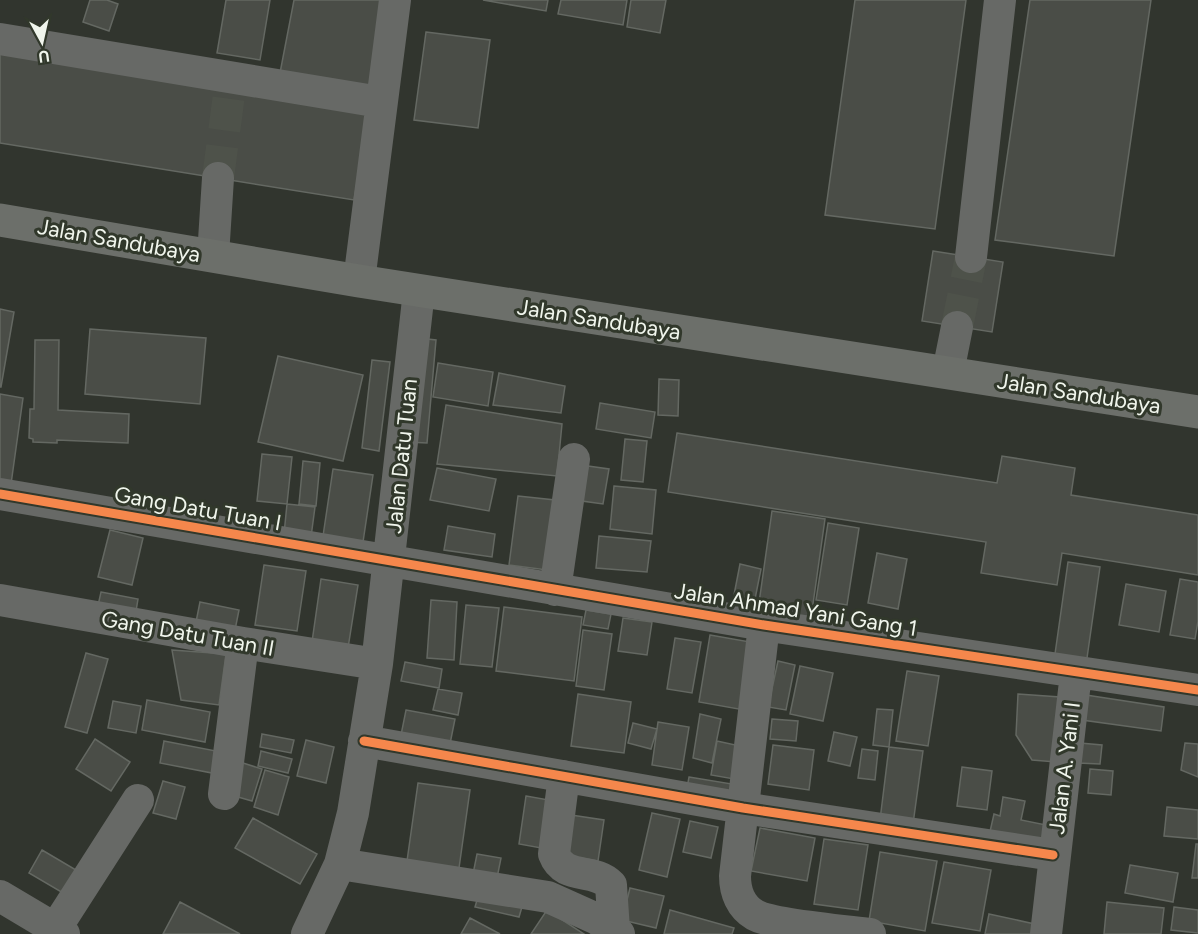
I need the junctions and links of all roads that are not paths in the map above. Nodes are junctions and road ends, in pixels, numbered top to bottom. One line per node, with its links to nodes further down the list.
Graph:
1 (394, 0): 4 (street)
2 (1000, 0): 8 (street)
3 (0, 39): 4 (street)
4 (380, 102): 9 (street)
5 (218, 178): 7 (street)
6 (0, 220): 7 (highway, Jalan Sandubaya)
7 (213, 256): 9 (highway, Jalan Sandubaya)
8 (971, 257)
9 (359, 281): 10 (highway, Jalan Sandubaya)
10 (419, 291): 12 (highway, Jalan Sandubaya); 16 (street, Jalan Datu Tuan)
11 (957, 327): 12 (street)
12 (948, 372): 13 (highway, Jalan Sandubaya)
13 (1198, 412)
14 (574, 459): 17 (street)
15 (0, 494): 16 (street, Gang Datu Tuan I)
16 (390, 561): 17 (street, Jalan Ahmad Yani Gang 1); 21 (street, Jalan Datu Tuan)
17 (555, 590): 19 (street, Jalan Ahmad Yani Gang 1)
18 (0, 600): 20 (street, Gang Datu Tuan II)
19 (764, 625): 22 (street, Jalan Ahmad Yani Gang 1); 28 (street)
20 (243, 644): 21 (street, Gang Datu Tuan II); 26 (street)
21 (377, 664): 24 (street, Jalan Datu Tuan)
22 (1076, 673): 23 (street, Jalan Ahmad Yani Gang 1); 29 (street, Jalan A. Yani I)
23 (1198, 690)
24 (364, 741): 25 (street); 30 (street, Jalan Datu Tuan)
25 (564, 776): 28 (street); 33 (street)
26 (224, 794)
27 (138, 800): 32 (street)
28 (743, 808): 29 (street); 35 (street)
29 (1053, 855): 36 (street, Jalan A. Yani I)
30 (340, 864): 33 (street); 34 (street, Jalan Datu Tuan)
31 (0, 896): 32 (street)
32 (57, 932)
33 (616, 932)
34 (307, 934)
35 (870, 934)
36 (1046, 934)

